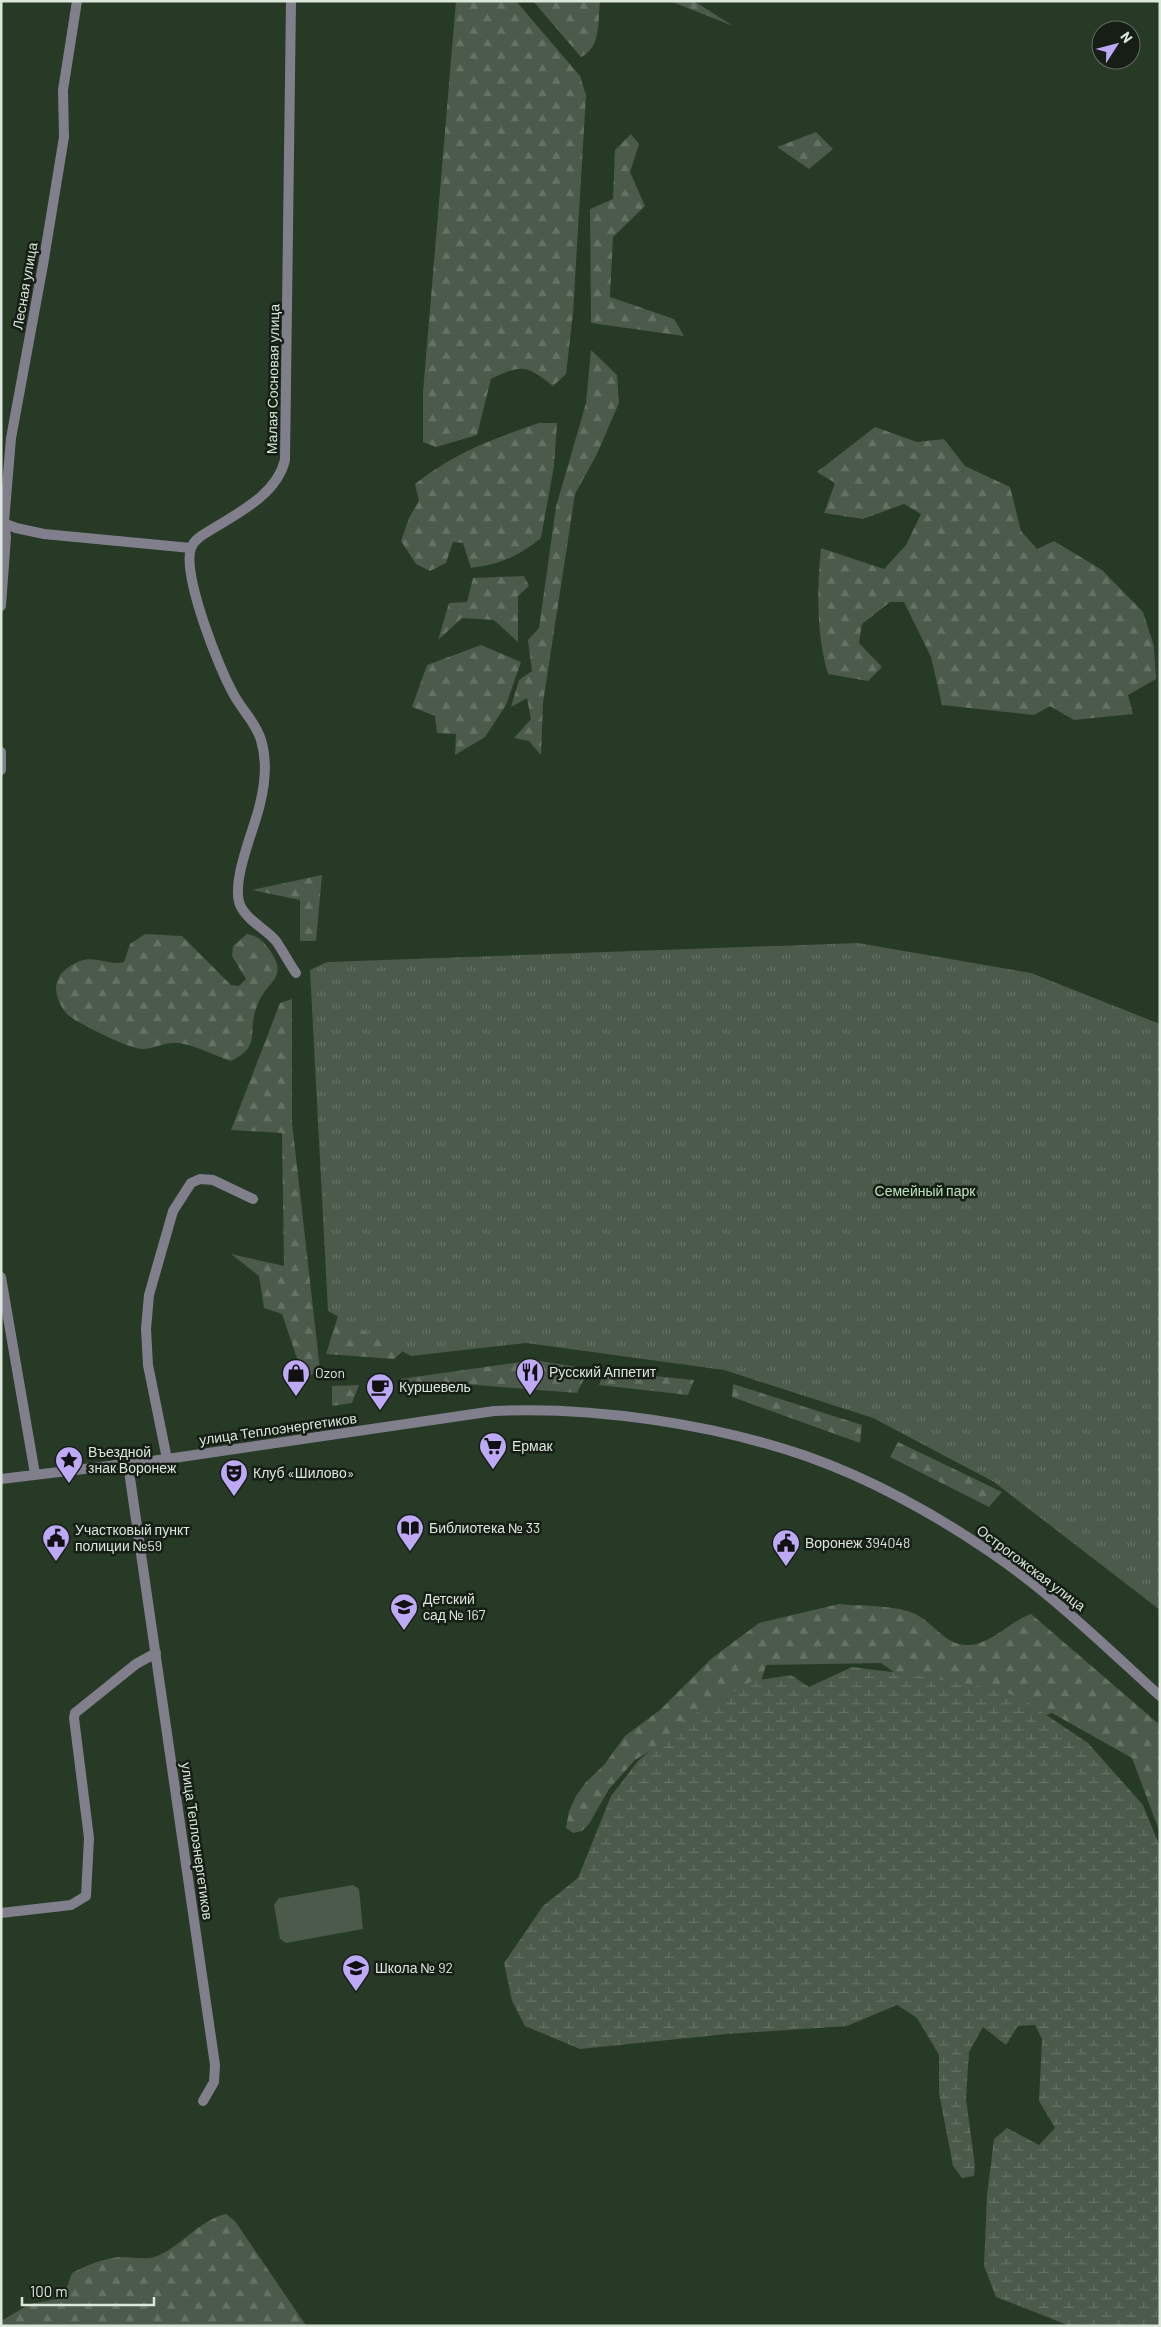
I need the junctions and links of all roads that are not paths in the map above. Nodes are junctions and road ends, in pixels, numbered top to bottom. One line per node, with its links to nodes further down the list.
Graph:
1 (77, 1): 3 (street, Лесная улица)
2 (290, 1): 4 (street, Малая Сосновая улица)
3 (2, 522): 4 (street); 5 (street, Лесная улица)
4 (191, 548): 8 (street)
5 (1, 606)
6 (1, 752): 7 (street)
7 (1, 770)
8 (296, 973)
9 (253, 1199): 11 (street)
10 (1, 1277): 13 (street)
11 (168, 1459): 12 (street, улица Теплоэнергетиков); 15 (street, улица Теплоэнергетиков)
12 (128, 1464): 13 (street, улица Теплоэнергетиков); 16 (street, улица Теплоэнергетиков)
13 (34, 1474): 14 (street, улица Теплоэнергетиков)
14 (1, 1479)
15 (897, 1497): 17 (street, Острогожская улица)
16 (156, 1653): 18 (street); 19 (street, улица Теплоэнергетиков)
17 (1160, 1696)
18 (1, 1913)
19 (204, 2101)

